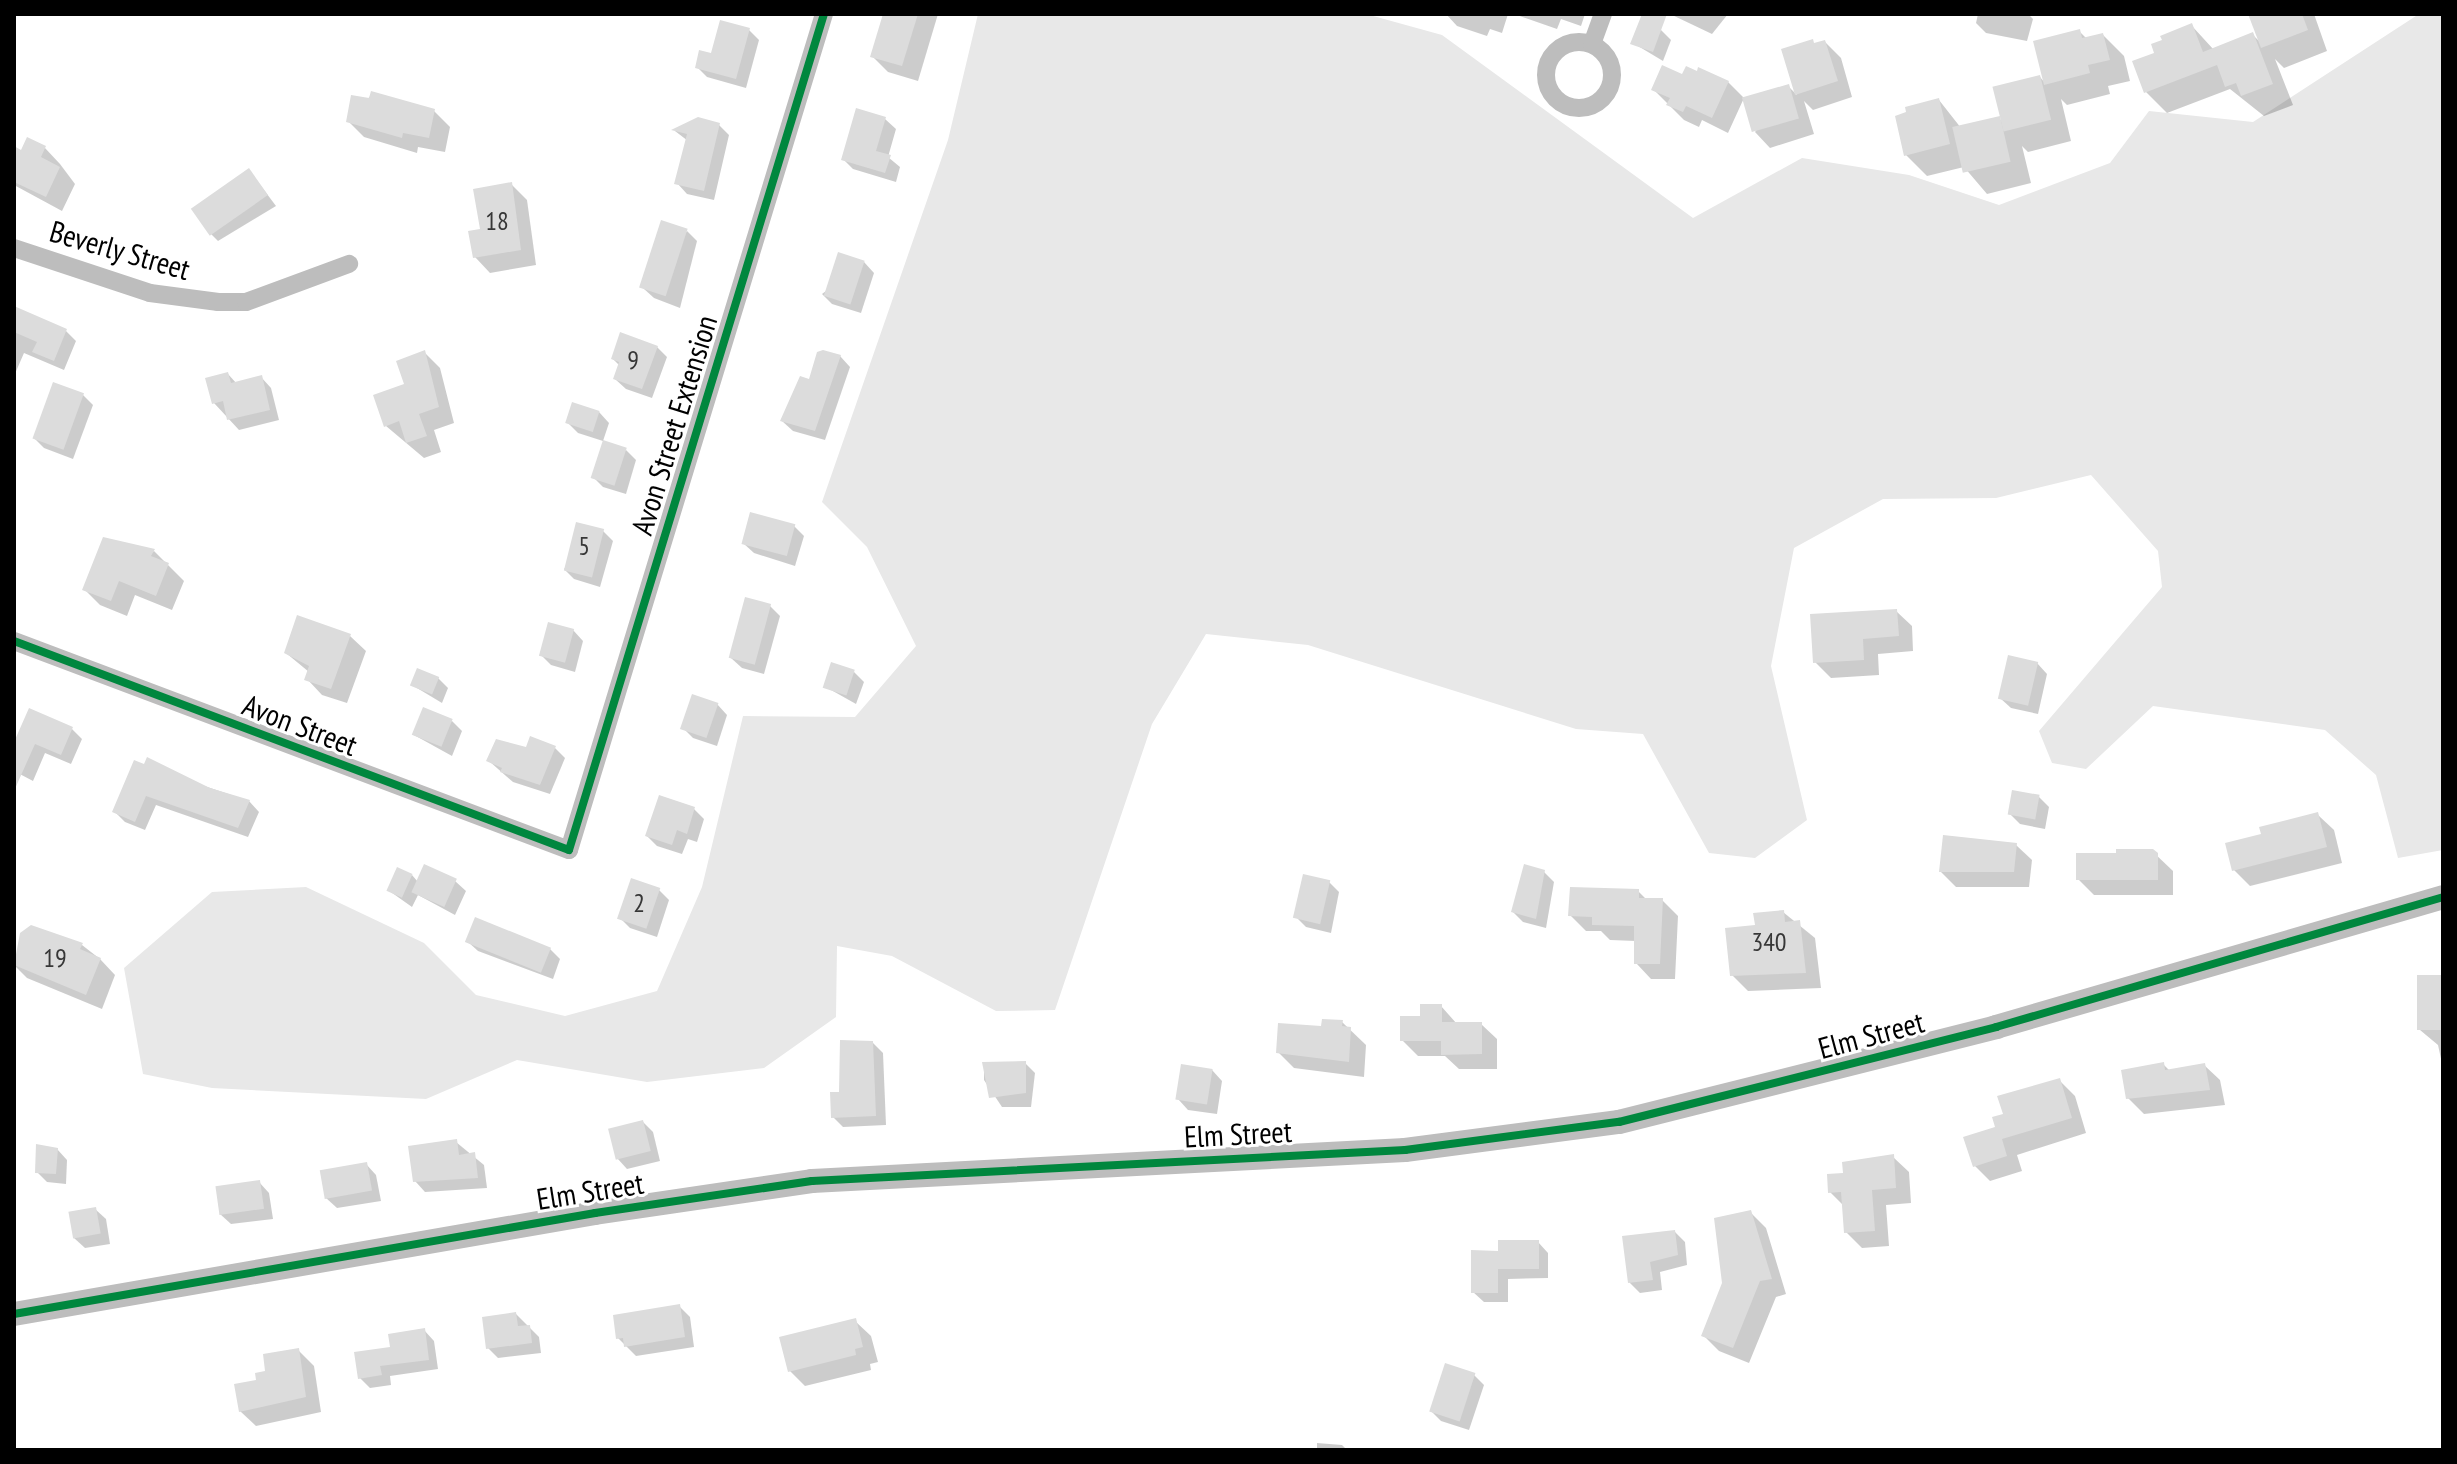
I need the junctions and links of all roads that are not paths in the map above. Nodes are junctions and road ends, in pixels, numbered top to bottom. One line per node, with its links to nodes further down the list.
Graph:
1 (824, 14): 7 (street, Avon Street Extension)
2 (1603, 14): 3 (street)
3 (1592, 44)
4 (14, 248): 5 (street, Beverly Street)
5 (349, 264)
6 (14, 641): 7 (street, Avon Street)
7 (569, 850)
8 (2443, 897): 9 (street, Elm Street)
9 (14, 1314)

